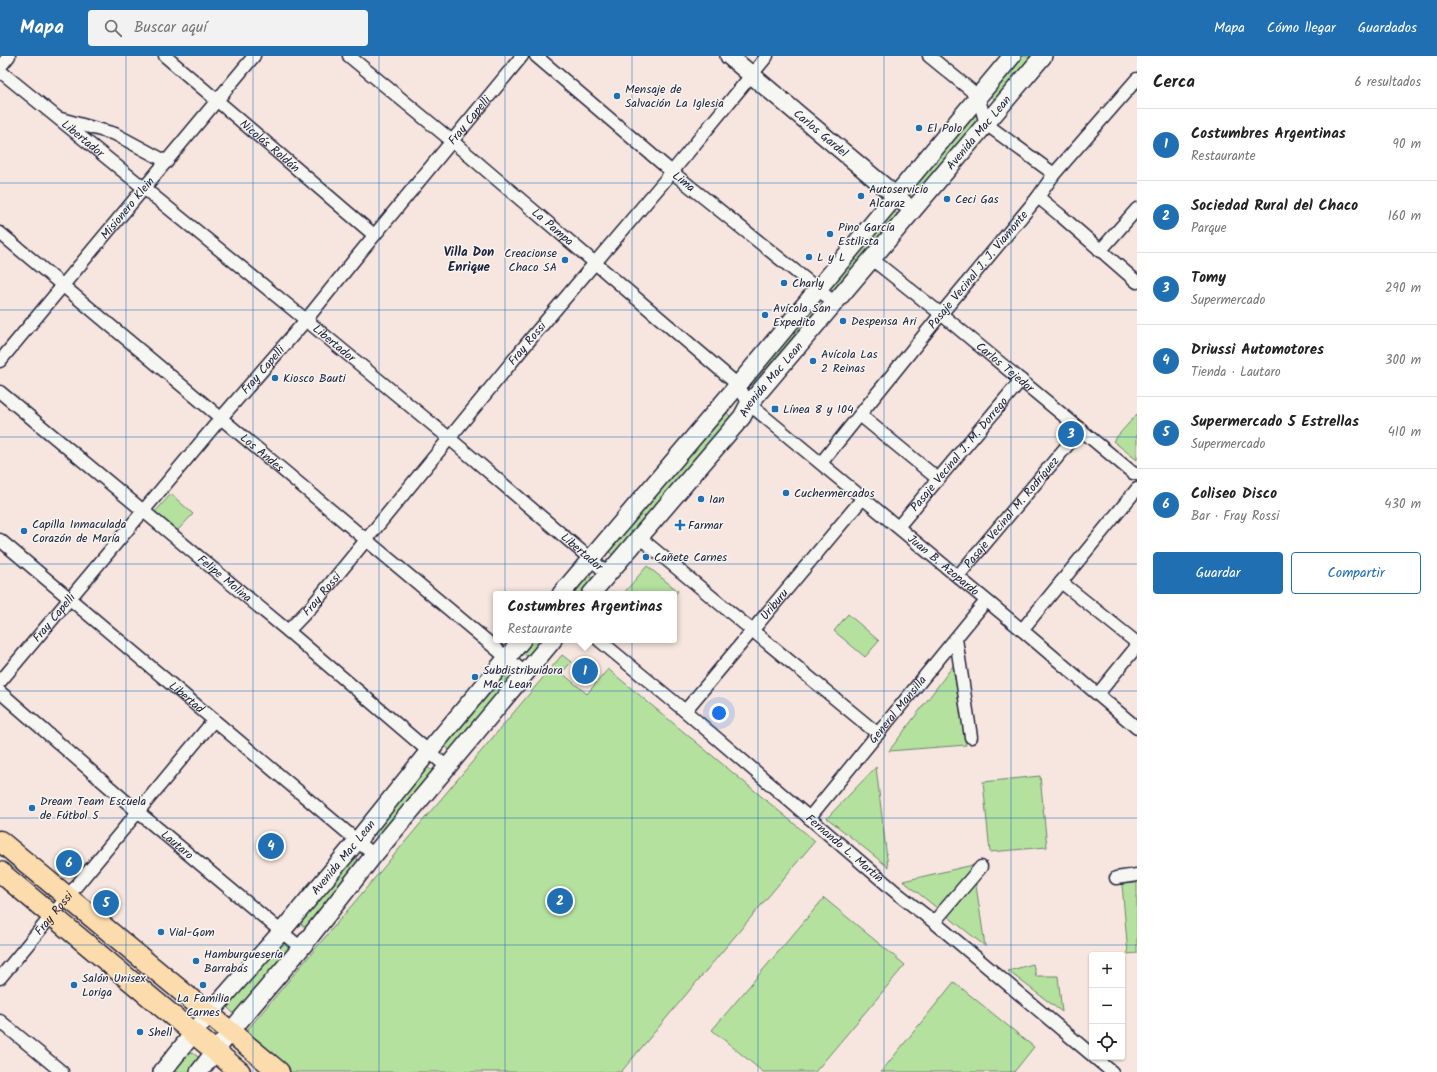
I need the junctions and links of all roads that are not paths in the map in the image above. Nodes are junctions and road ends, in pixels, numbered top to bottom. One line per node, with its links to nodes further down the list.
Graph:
1 (9, 56): 12 (street)
2 (165, 56): 17 (street, Nicolás Roldán)
3 (254, 56): 17 (street, Misionero Klein)
4 (349, 56): 20 (street, La Pampa)
5 (522, 56): 20 (street, Fray Capelli)
6 (536, 56): 22 (street, Lima)
7 (729, 56): 14 (main road, Carlos Gardel)
8 (767, 56): 14 (street, Fray Rossi)
9 (929, 56): 16 (street)
10 (1012, 56): 16 (main road, Avenida Mac Lean)
11 (1043, 56): 19 (main road, Avenida Mac Lean)
12 (0, 67)
13 (0, 71): 18 (street, Libertador)
14 (752, 75): 22 (street, Fray Rossi); 25 (main road, Carlos Gardel)
15 (1137, 79): 23 (street, Pasaje Vecinal J. J. Viamonte)
16 (978, 96): 19 (street); 25 (main road, Avenida Mac Lean)
17 (217, 101): 21 (street, Misionero Klein); 30 (street, Nicolás Roldán)
18 (57, 118): 21 (street, Libertador); 24 (street, Libertador)
19 (986, 124): 23 (street); 28 (main road, Avenida Mac Lean)
20 (452, 142): 30 (street, Fray Capelli); 33 (street, La Pampa)
21 (167, 162): 24 (street, Misionero Klein)
22 (672, 172): 33 (street, Fray Rossi); 36 (street, Lima)
23 (1054, 174): 26 (street, Pasaje Vecinal J. J. Viamonte)
24 (144, 189): 35 (street, Misionero Klein); 39 (street, Libertador)
25 (896, 196): 28 (main road, Carlos Gardel); 36 (main road, Avenida Mac Lean)
26 (1038, 197): 31 (street); 38 (street, Pasaje Vecinal J. J. Viamonte)
27 (1137, 209): 31 (street)
28 (912, 210): 32 (main road, Avenida Mac Lean)
29 (0, 233): 35 (street, Los Andes)
30 (374, 235): 39 (street, Fray Capelli)
31 (1100, 251): 34 (street)
32 (873, 260): 37 (main road, Avenida Mac Lean); 38 (street, Carlos Tejedor)
33 (595, 262): 42 (street, La Pampa); 48 (street, Fray Rossi)
34 (1137, 282)
35 (64, 285): 40 (street, Misionero Klein); 46 (street, Los Andes)
36 (818, 289): 37 (street, Lima); 42 (main road, Avenida Mac Lean)
37 (835, 304): 44 (main road, Avenida Mac Lean)
38 (940, 314): 41 (street, Carlos Tejedor); 45 (street, Pasaje Vecinal J. J. Viamonte)
39 (306, 320): 46 (street, Fray Capelli); 48 (street, Libertador)
40 (0, 361)
41 (1021, 380): 47 (street, Carlos Tejedor); 51 (street, Pasaje Vecinal J. M. Dorrego)
42 (738, 384): 44 (street, La Pampa); 59 (main road, Avenida Mac Lean)
43 (0, 392): 54 (street, Felipe Molina)
44 (749, 404): 49 (street, Juan B. Azopardo); 56 (main road, Avenida Mac Lean)
45 (860, 415): 49 (street, Pasaje Vecinal J. J. Viamonte); 51 (street)
46 (221, 418): 54 (street, Fray Capelli); 57 (street, Los Andes)
47 (1081, 429): 50 (street, Carlos Tejedor); 61 (street, Pasaje Vecinal M. Rodríguez)
48 (449, 438): 57 (street, Fray Rossi); 59 (street, Libertador)
49 (821, 463): 53 (street, Juan B. Azopardo)
50 (1136, 477)
51 (938, 479): 55 (street, Pasaje Vecinal J. M. Dorrego)
52 (1137, 489): 62 (street)
53 (863, 498): 55 (street, Juan B. Azopardo); 69 (street, Uriburu)
54 (143, 512): 65 (street, Fray Capelli); 68 (street, Felipe Molina)
55 (898, 527): 61 (street, Juan B. Azopardo)
56 (639, 537): 60 (main road, Avenida Mac Lean); 69 (street)
57 (366, 539): 68 (street, Fray Rossi); 75 (street, Los Andes)
58 (0, 540): 65 (street, Libertad)
59 (590, 560): 60 (street, Libertador); 63 (main road, Avenida Mac Lean)
60 (608, 574): 64 (main road, Avenida Mac Lean)
61 (958, 576): 66 (street, Juan B. Azopardo)
62 (1061, 582): 67 (street); 74 (street)
63 (564, 591)
64 (594, 591)
65 (69, 599): 77 (street, Fray Capelli); 81 (street, Libertad)
66 (986, 601): 67 (street, Juan B. Azopardo); 70 (street, General Mansilla)
67 (1022, 630): 79 (street, Juan B. Azopardo)
68 (288, 631): 85 (street, Felipe Molina)
69 (753, 631): 80 (street, Uriburu); 83 (street)
70 (956, 639): 83 (street, General Mansilla); 84 (street)
71 (519, 643): 75 (main road, Avenida Mac Lean)
72 (550, 643): 76 (main road, Avenida Mac Lean)
73 (603, 643): 80 (street, Fernando L. Martín)
74 (1137, 645): 79 (street)
75 (506, 658): 76 (street, Los Andes); 85 (main road, Avenida Mac Lean)
76 (525, 673): 86 (main road, Avenida Mac Lean)
77 (0, 682)
78 (0, 692): 87 (street, Lautaro)
79 (1098, 694): 82 (street, Juan B. Azopardo)
80 (685, 711): 88 (street, Fernando L. Martín)
81 (214, 720): 87 (street, Fray Rossi); 90 (street, Libertad)
82 (1137, 728)
83 (878, 734): 88 (street, General Mansilla)
84 (971, 737)
85 (429, 751): 86 (street, Felipe Molina); 90 (main road, Avenida Mac Lean)
86 (447, 767): 91 (main road, Avenida Mac Lean)
87 (138, 812): 97 (street, Fray Rossi); 99 (street, Lautaro)
88 (809, 818): 98 (street, Fernando L. Martín)
89 (0, 841): 97 (main road)
90 (357, 841): 91 (street, Libertad); 99 (main road, Avenida Mac Lean)
91 (374, 855): 100 (main road, Avenida Mac Lean)
92 (0, 856): 97 (main road)
93 (981, 867): 98 (street)
94 (0, 872): 97 (main road)
95 (1137, 875): 96 (street)
96 (1116, 878)
97 (59, 906): 101 (street, Fray Rossi); 103 (main road)
98 (934, 922): 105 (street, Fernando L. Martín)
99 (282, 931): 100 (street, Lautaro); 103 (main road, Avenida Mac Lean)
100 (302, 948): 104 (main road, Avenida Mac Lean)
101 (0, 978)
102 (0, 1021): 107 (street)
103 (201, 1024): 104 (main road); 108 (main road, Avenida Mac Lean)
104 (223, 1041): 109 (main road, Avenida Mac Lean); 110 (main road); 111 (main road); 112 (main road)
105 (1089, 1053)
106 (1098, 1060): 113 (street, Fernando L. Martín)
107 (62, 1072)
108 (162, 1072)
109 (199, 1072)
110 (240, 1072)
111 (260, 1072)
112 (279, 1072)
113 (1112, 1072)

